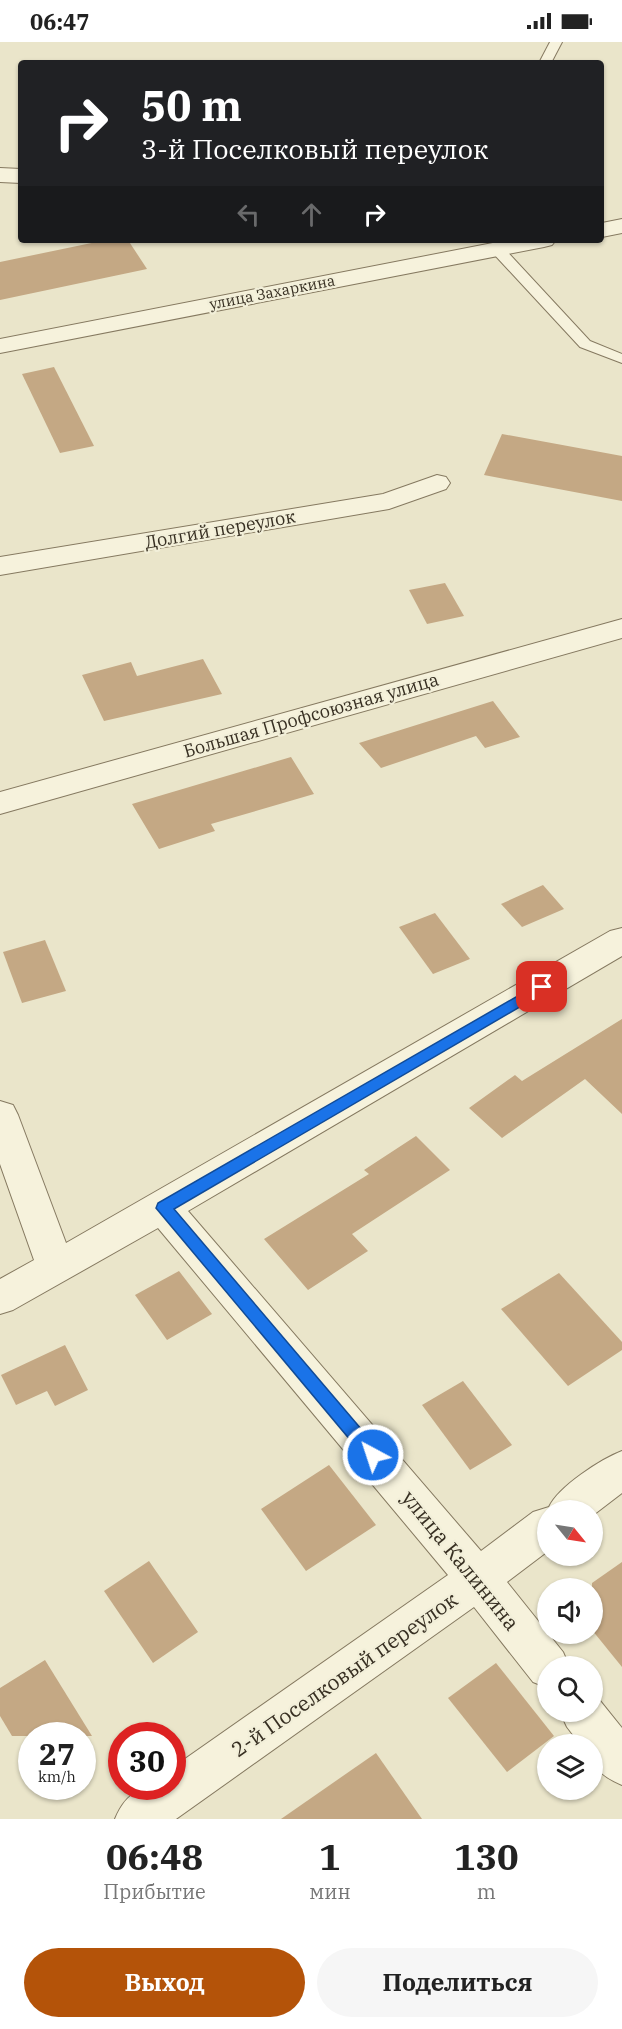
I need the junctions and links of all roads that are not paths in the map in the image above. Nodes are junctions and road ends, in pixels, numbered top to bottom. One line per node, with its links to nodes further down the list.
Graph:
1 (556, 42): 2 (lane)
2 (547, 60)
3 (0, 176): 4 (street)
4 (18, 176)
5 (622, 226): 6 (street)
6 (604, 230)
7 (522, 243): 8 (street, улица Захаркина)
8 (496, 248): 9 (street, улица Захаркина); 10 (lane)
9 (0, 346)
10 (622, 359)
11 (437, 483): 12 (street, Долгий переулок)
12 (0, 566)
13 (622, 628): 14 (street, Большая Профсоюзная улица)
14 (0, 803)
15 (622, 940): 17 (street)
16 (0, 1115): 18 (street)
17 (163, 1208): 18 (street); 23 (street, улица Калинина)
18 (55, 1265): 19 (street)
19 (0, 1298)
20 (622, 1469): 21 (street)
21 (581, 1500)
22 (537, 1534): 23 (street, 2-й Поселковый переулок)
23 (478, 1579): 24 (street, улица Калинина); 27 (street, 2-й Поселковый переулок)
24 (539, 1656)
25 (590, 1722): 26 (street)
26 (622, 1763)
27 (138, 1819)

